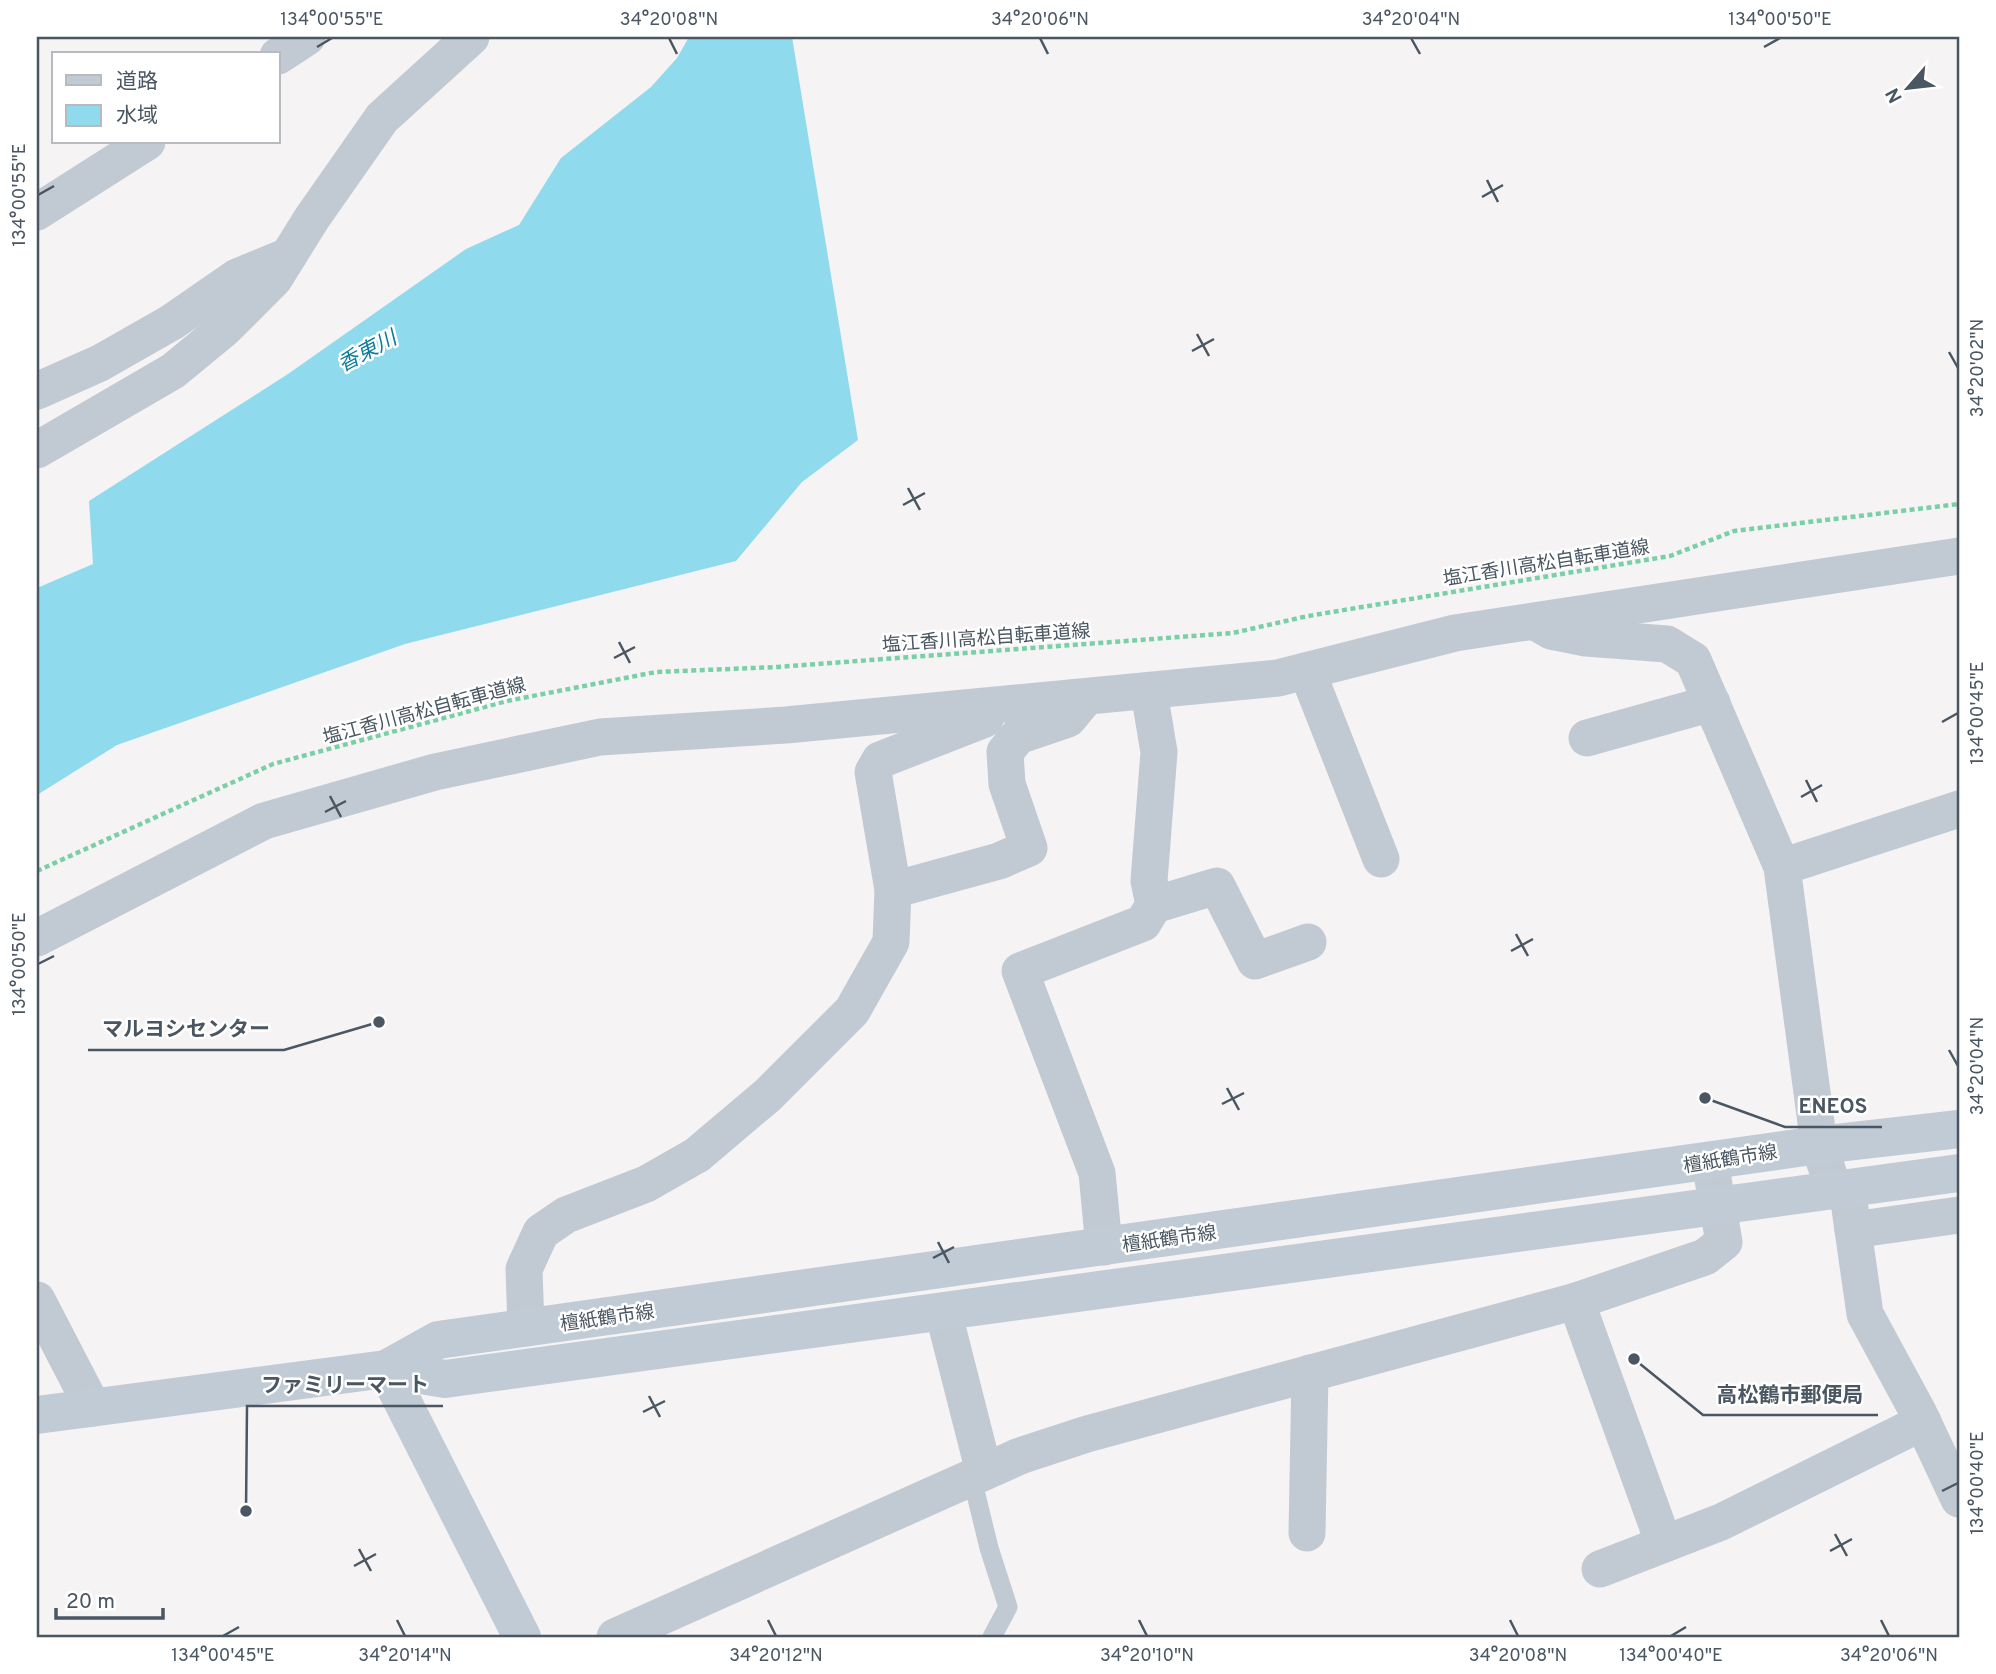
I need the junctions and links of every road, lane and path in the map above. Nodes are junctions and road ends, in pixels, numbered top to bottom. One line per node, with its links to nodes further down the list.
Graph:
1 (307, 37): 3 (street)
2 (471, 37): 6 (street)
3 (280, 55)
4 (144, 144): 5 (street)
5 (37, 212)
6 (289, 256): 7 (street); 8 (street)
7 (37, 391)
8 (37, 450)
9 (1959, 504): 21 (path, 塩江香川高松自転車道線)
10 (1959, 556): 11 (street)
11 (1531, 620): 12 (street); 15 (street)
12 (1307, 671): 13 (street); 19 (street)
13 (1149, 692): 14 (street); 23 (street)
14 (1084, 698): 16 (street); 22 (street)
15 (1712, 703): 17 (street); 20 (street)
16 (1018, 705): 22 (street); 24 (street)
17 (1587, 738)
18 (1959, 809): 20 (street)
19 (1381, 859)
20 (1782, 867): 27 (street)
21 (37, 871)
22 (893, 890): 38 (street)
23 (1154, 905): 25 (street); 34 (street)
24 (37, 938)
25 (1308, 942)
26 (1959, 1129): 27 (main road, 檀紙鶴市線)
27 (1819, 1145): 28 (main road, 檀紙鶴市線); 30 (street)
28 (1710, 1162): 31 (street); 34 (main road, 檀紙鶴市線)
29 (1959, 1173): 30 (main road, 檀紙鶴市線)
30 (1840, 1189): 31 (main road, 檀紙鶴市線); 33 (street)
31 (1718, 1204): 36 (street); 37 (main road, 檀紙鶴市線)
32 (1959, 1215): 33 (street)
33 (1853, 1230): 43 (street)
34 (1104, 1247): 38 (main road, 檀紙鶴市線)
35 (37, 1300): 41 (street)
36 (1576, 1301): 40 (street); 47 (street)
37 (943, 1311): 39 (main road, 檀紙鶴市線); 44 (street)
38 (526, 1328): 39 (main road, 檀紙鶴市線)
39 (386, 1369): 41 (main road, 檀紙鶴市線); 49 (main road)
40 (1310, 1373): 44 (street); 46 (street)
41 (93, 1408): 42 (main road, 檀紙鶴市線)
42 (37, 1415)
43 (1923, 1422): 45 (street); 47 (street)
44 (978, 1475): 50 (street); 51 (lane)
45 (1959, 1499)
46 (1307, 1533)
47 (1664, 1544): 48 (street)
48 (1600, 1569)
49 (523, 1637)
50 (615, 1637)
51 (992, 1637)

